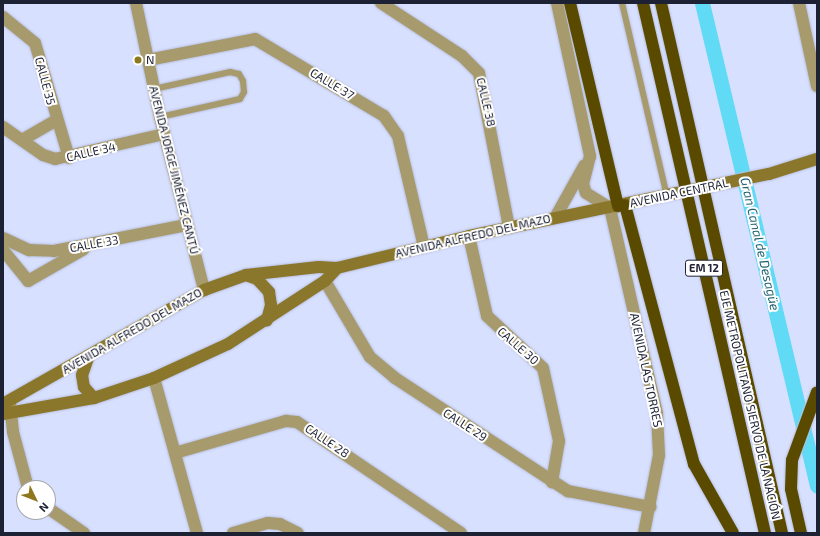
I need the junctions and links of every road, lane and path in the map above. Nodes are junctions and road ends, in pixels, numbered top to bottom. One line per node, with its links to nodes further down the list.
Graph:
1 (136, 3): 10 (street, AVENIDA JORGE JIMÉNEZ CANTÚ)
2 (381, 3): 25 (street, CALLE 38)
3 (557, 3): 18 (street)
4 (570, 3): 22 (highway)
5 (622, 3): 21 (lane)
6 (643, 3): 54 (highway, EJE METROPOLITANO SIERVO DE LA NACIÓN / EM 12, bridge)
7 (661, 3): 55 (highway, EJE METROPOLITANO SIERVO DE LA NACIÓN / EM 12, bridge)
8 (798, 3): 11 (street)
9 (3, 17): 14 (street, CALLE 35)
10 (148, 60): 12 (street, AVENIDA JORGE JIMÉNEZ CANTÚ); 29 (street, CALLE 37)
11 (817, 86)
12 (154, 89): 13 (street, AVENIDA JORGE JIMÉNEZ CANTÚ); 13 (lane)
13 (160, 117): 16 (street, AVENIDA JORGE JIMÉNEZ CANTÚ)
14 (56, 120): 17 (street); 19 (street, CALLE 35)
15 (3, 127): 17 (street, CALLE 34)
16 (164, 134): 19 (street, CALLE 34); 24 (street, AVENIDA JORGE JIMÉNEZ CANTÚ)
17 (22, 140): 19 (street, CALLE 34)
18 (590, 156): 22 (street); 23 (street)
19 (69, 158)
20 (817, 159): 21 (street, AVENIDA CENTRAL)
21 (667, 196): 22 (street, AVENIDA CENTRAL)
22 (618, 206): 23 (street, AVENIDA ALFREDO DEL MAZO); 45 (street, AVENIDA LAS TORRES); 53 (highway)
23 (555, 218): 25 (street, AVENIDA ALFREDO DEL MAZO)
24 (186, 225): 28 (street, CALLE 33); 34 (street, AVENIDA JORGE JIMÉNEZ CANTÚ)
25 (508, 228): 26 (street, AVENIDA ALFREDO DEL MAZO)
26 (469, 236): 29 (street, AVENIDA ALFREDO DEL MAZO); 44 (street, CALLE 30)
27 (3, 238): 28 (street, CALLE 33)
28 (87, 247): 30 (street)
29 (424, 247): 31 (street, AVENIDA ALFREDO DEL MAZO)
30 (3, 250)
31 (337, 268): 32 (street, AVENIDA ALFREDO DEL MAZO); 33 (street)
32 (246, 275): 34 (street, AVENIDA ALFREDO DEL MAZO); 35 (street)
33 (325, 281): 35 (street); 44 (street, CALLE 29)
34 (204, 290): 36 (street, AVENIDA ALFREDO DEL MAZO)
35 (267, 320): 37 (street)
36 (88, 358): 39 (street); 40 (street, AVENIDA ALFREDO DEL MAZO)
37 (154, 378): 39 (street); 42 (street)
38 (817, 392): 56 (highway)
39 (94, 398): 41 (street)
40 (6, 402): 41 (street)
41 (7, 415): 43 (street)
42 (175, 453): 48 (street); 51 (street, CALLE 28)
43 (26, 480)
44 (552, 482): 45 (street, CALLE 29)
45 (650, 507): 52 (street, AVENIDA LAS TORRES)
46 (56, 514): 47 (street)
47 (84, 533)
48 (198, 533)
49 (233, 533): 50 (street)
50 (298, 533)
51 (460, 533)
52 (644, 533)
53 (733, 533)
54 (765, 533)
55 (782, 533)
56 (801, 533)

